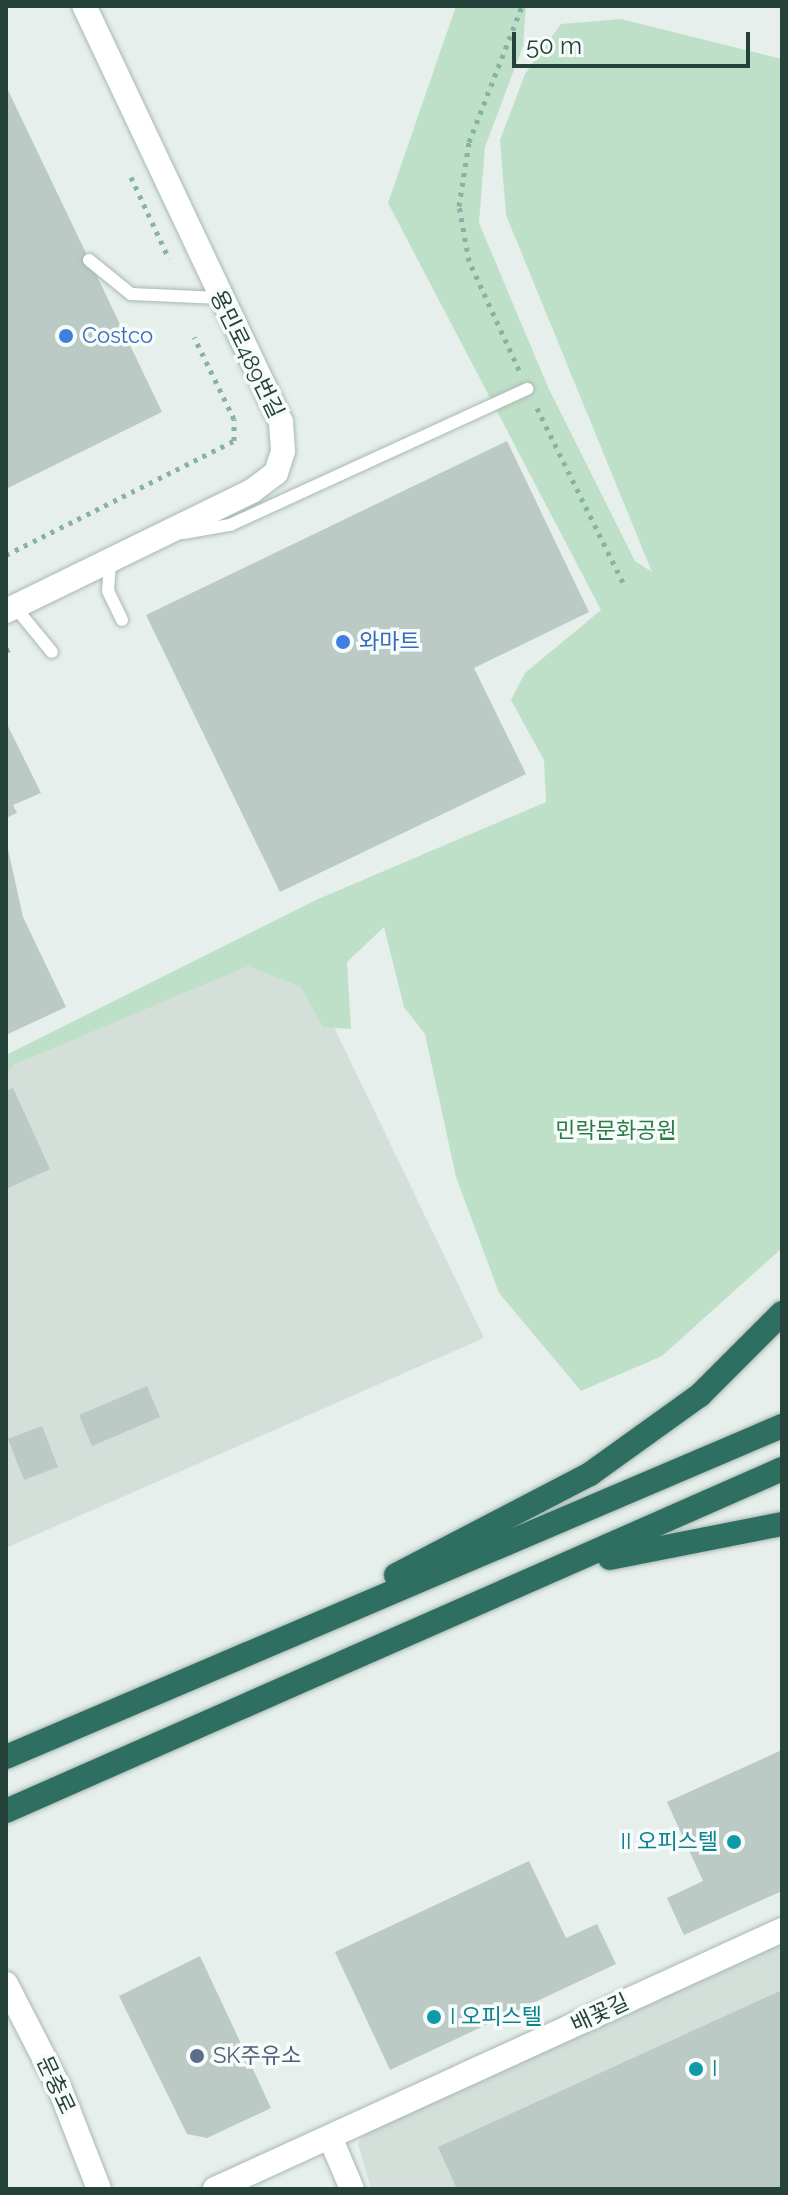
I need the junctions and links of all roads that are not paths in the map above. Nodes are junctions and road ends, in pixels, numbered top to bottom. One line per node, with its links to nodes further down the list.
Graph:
1 (84, 6): 3 (street, 용민로489번길)
2 (89, 260): 3 (lane)
3 (220, 298): 5 (street, 용민로489번길)
4 (527, 389): 5 (lane)
5 (160, 537): 6 (street, 용민로489번길)
6 (110, 563): 7 (street, 용민로489번길); 8 (lane)
7 (10, 609): 9 (lane)
8 (122, 620)
9 (52, 652)
10 (782, 1313): 15 (highway)
11 (782, 1426): 15 (highway)
12 (782, 1469): 14 (highway)
13 (782, 1524): 14 (highway)
14 (565, 1567): 17 (highway)
15 (234, 1660): 16 (highway)
16 (6, 1757)
17 (6, 1811)
18 (782, 1930): 20 (street, 배꽃길)
19 (6, 1984): 21 (street, 문충로)
20 (330, 2137): 22 (street, 배꽃길); 23 (street)
21 (99, 2189)
22 (215, 2189)
23 (352, 2189)

